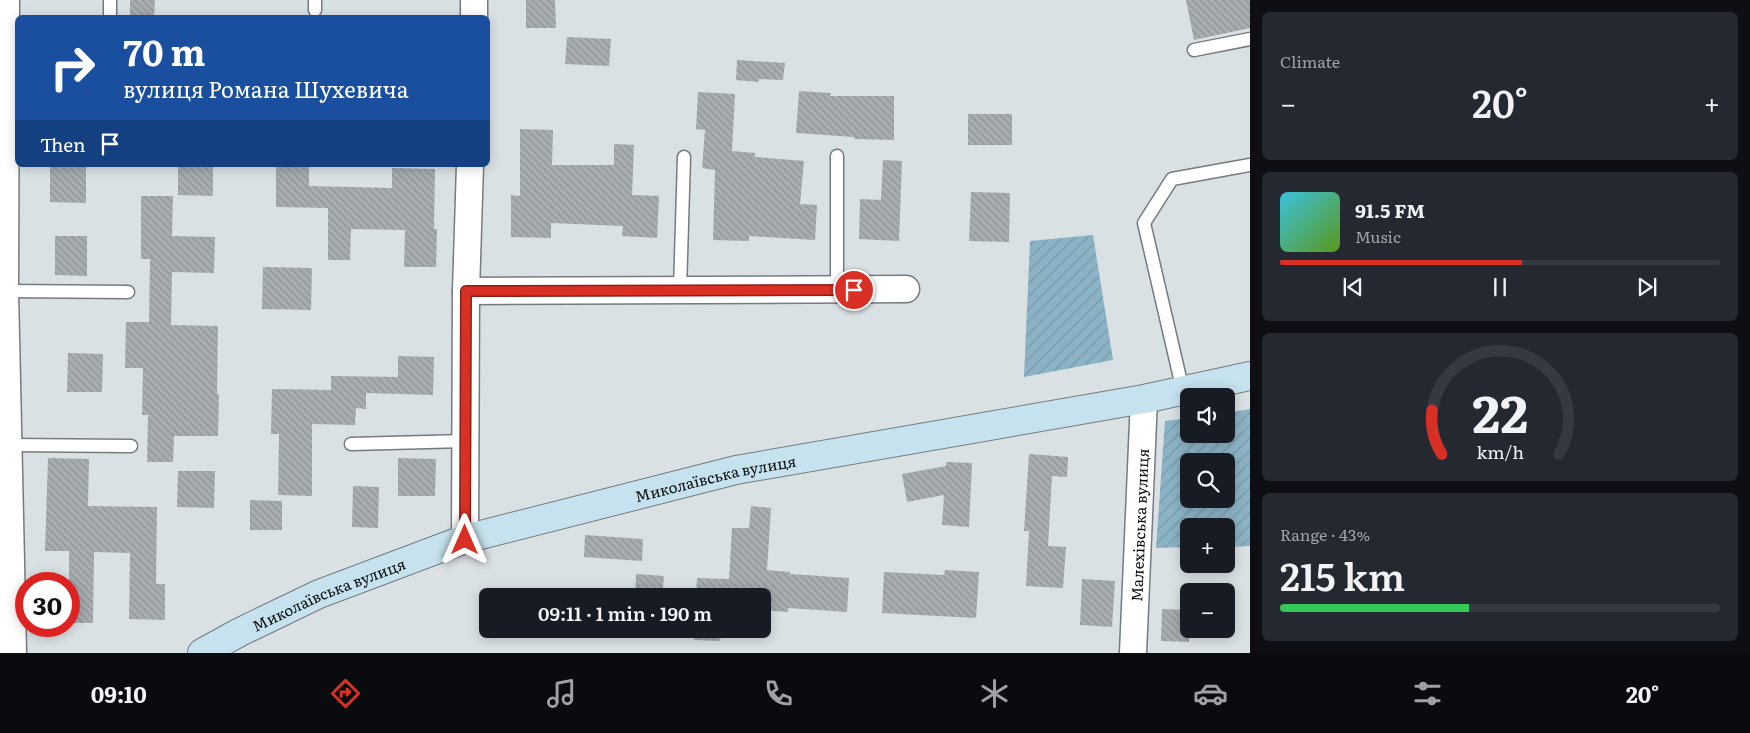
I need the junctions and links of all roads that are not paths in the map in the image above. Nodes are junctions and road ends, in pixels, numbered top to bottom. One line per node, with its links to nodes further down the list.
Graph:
1 (6, 0): 8 (street)
2 (110, 0): 4 (lane)
3 (474, 0): 5 (street)
4 (110, 15)
5 (474, 15)
6 (1250, 40): 7 (lane)
7 (1194, 50)
8 (12, 130): 16 (street)
9 (837, 156): 15 (lane)
10 (684, 157): 14 (lane)
11 (1250, 164): 20 (lane)
12 (470, 167): 17 (street)
13 (906, 289): 15 (street)
14 (680, 290): 15 (street); 17 (street)
15 (837, 290)
16 (2, 291): 18 (lane); 26 (street)
17 (466, 291): 24 (street)
18 (128, 292)
19 (1250, 376): 21 (main road, Миколаївська вулиця)
20 (1182, 388)
21 (1196, 388)
22 (1180, 392): 23 (main road, Миколаївська вулиця)
23 (1144, 399): 28 (main road, Миколаївська вулиця); 31 (street, Малехівська вулиця)
24 (466, 441): 25 (lane); 28 (street)
25 (351, 444)
26 (8, 445): 27 (lane); 29 (street)
27 (131, 446)
28 (465, 540): 30 (main road, Миколаївська вулиця)
29 (13, 653)
30 (202, 653)
31 (1133, 653)

